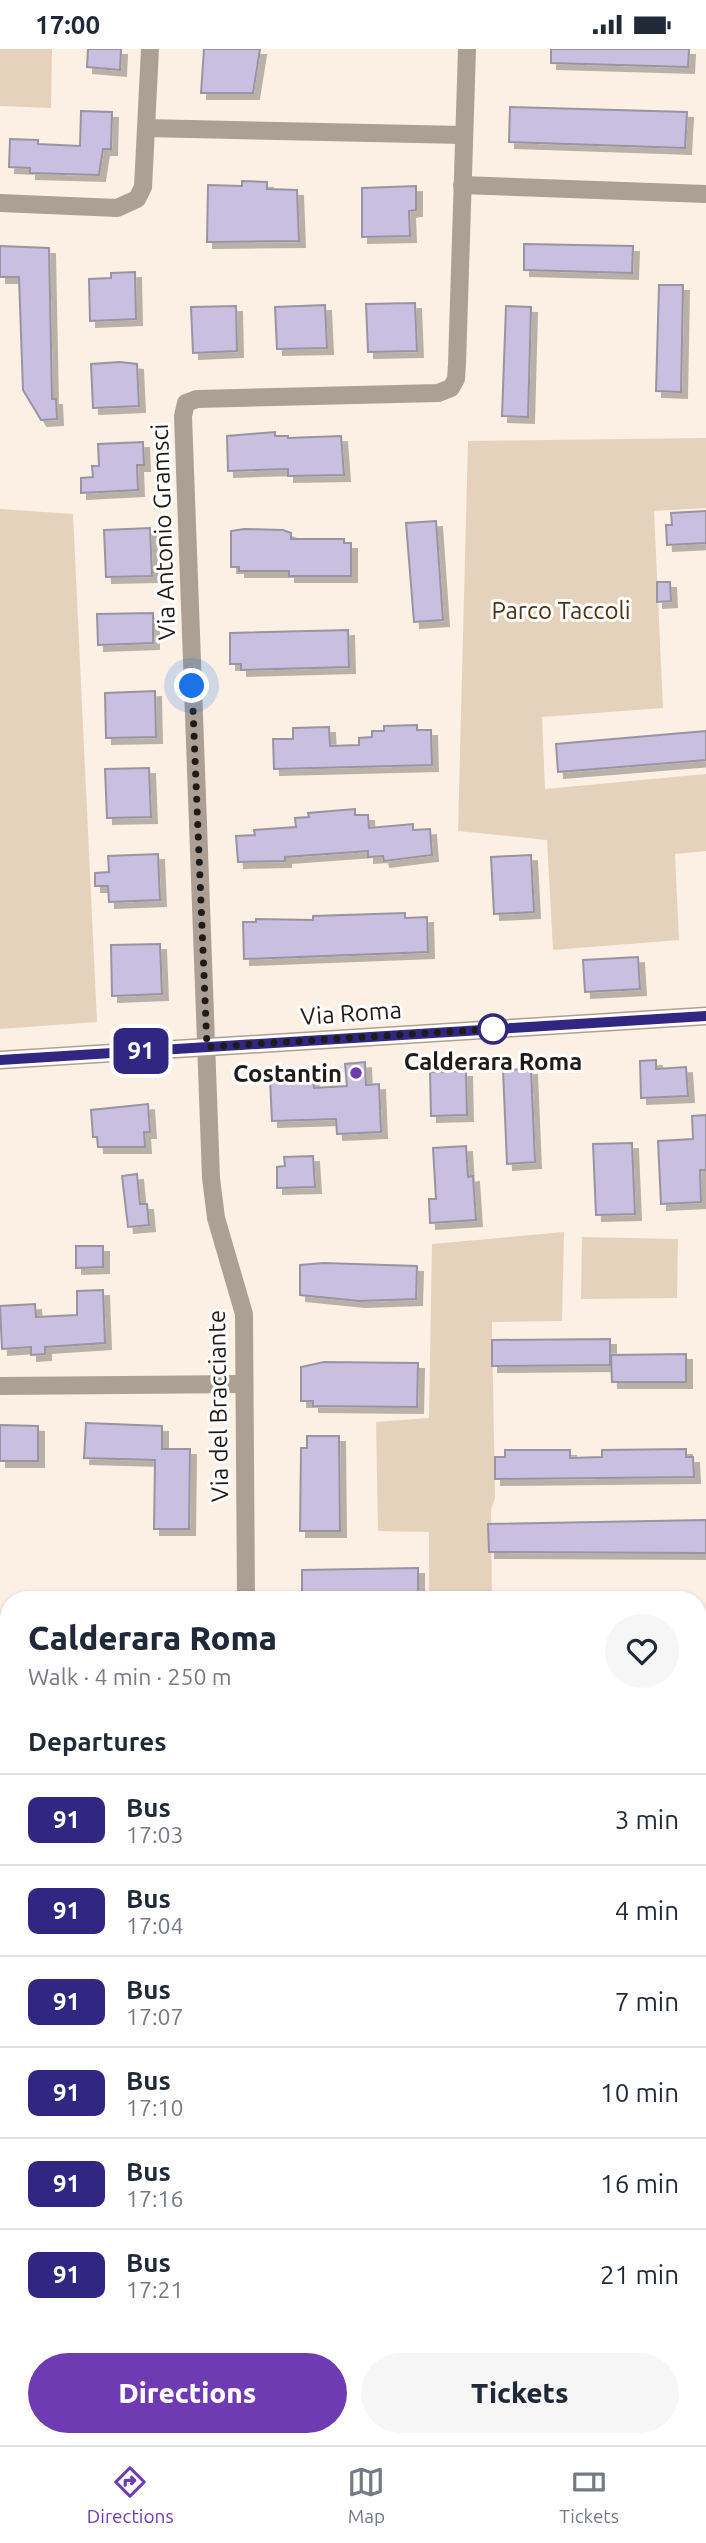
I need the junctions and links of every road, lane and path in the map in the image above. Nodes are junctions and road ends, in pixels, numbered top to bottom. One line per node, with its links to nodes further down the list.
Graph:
1 (150, 49): 3 (street)
2 (467, 49): 4 (street, Via Antonio Gramsci)
3 (146, 128): 4 (street); 7 (street)
4 (463, 135): 5 (street, Via Antonio Gramsci)
5 (462, 185): 6 (street); 9 (street, Via Antonio Gramsci)
6 (706, 194)
7 (0, 203)
8 (706, 1016): 9 (street, Via Roma)
9 (207, 1047): 10 (street, Via Roma); 11 (street, Via del Bracciante)
10 (0, 1060)
11 (244, 1384): 12 (street); 13 (street, Via del Bracciante)
12 (0, 1386)
13 (246, 1591)

